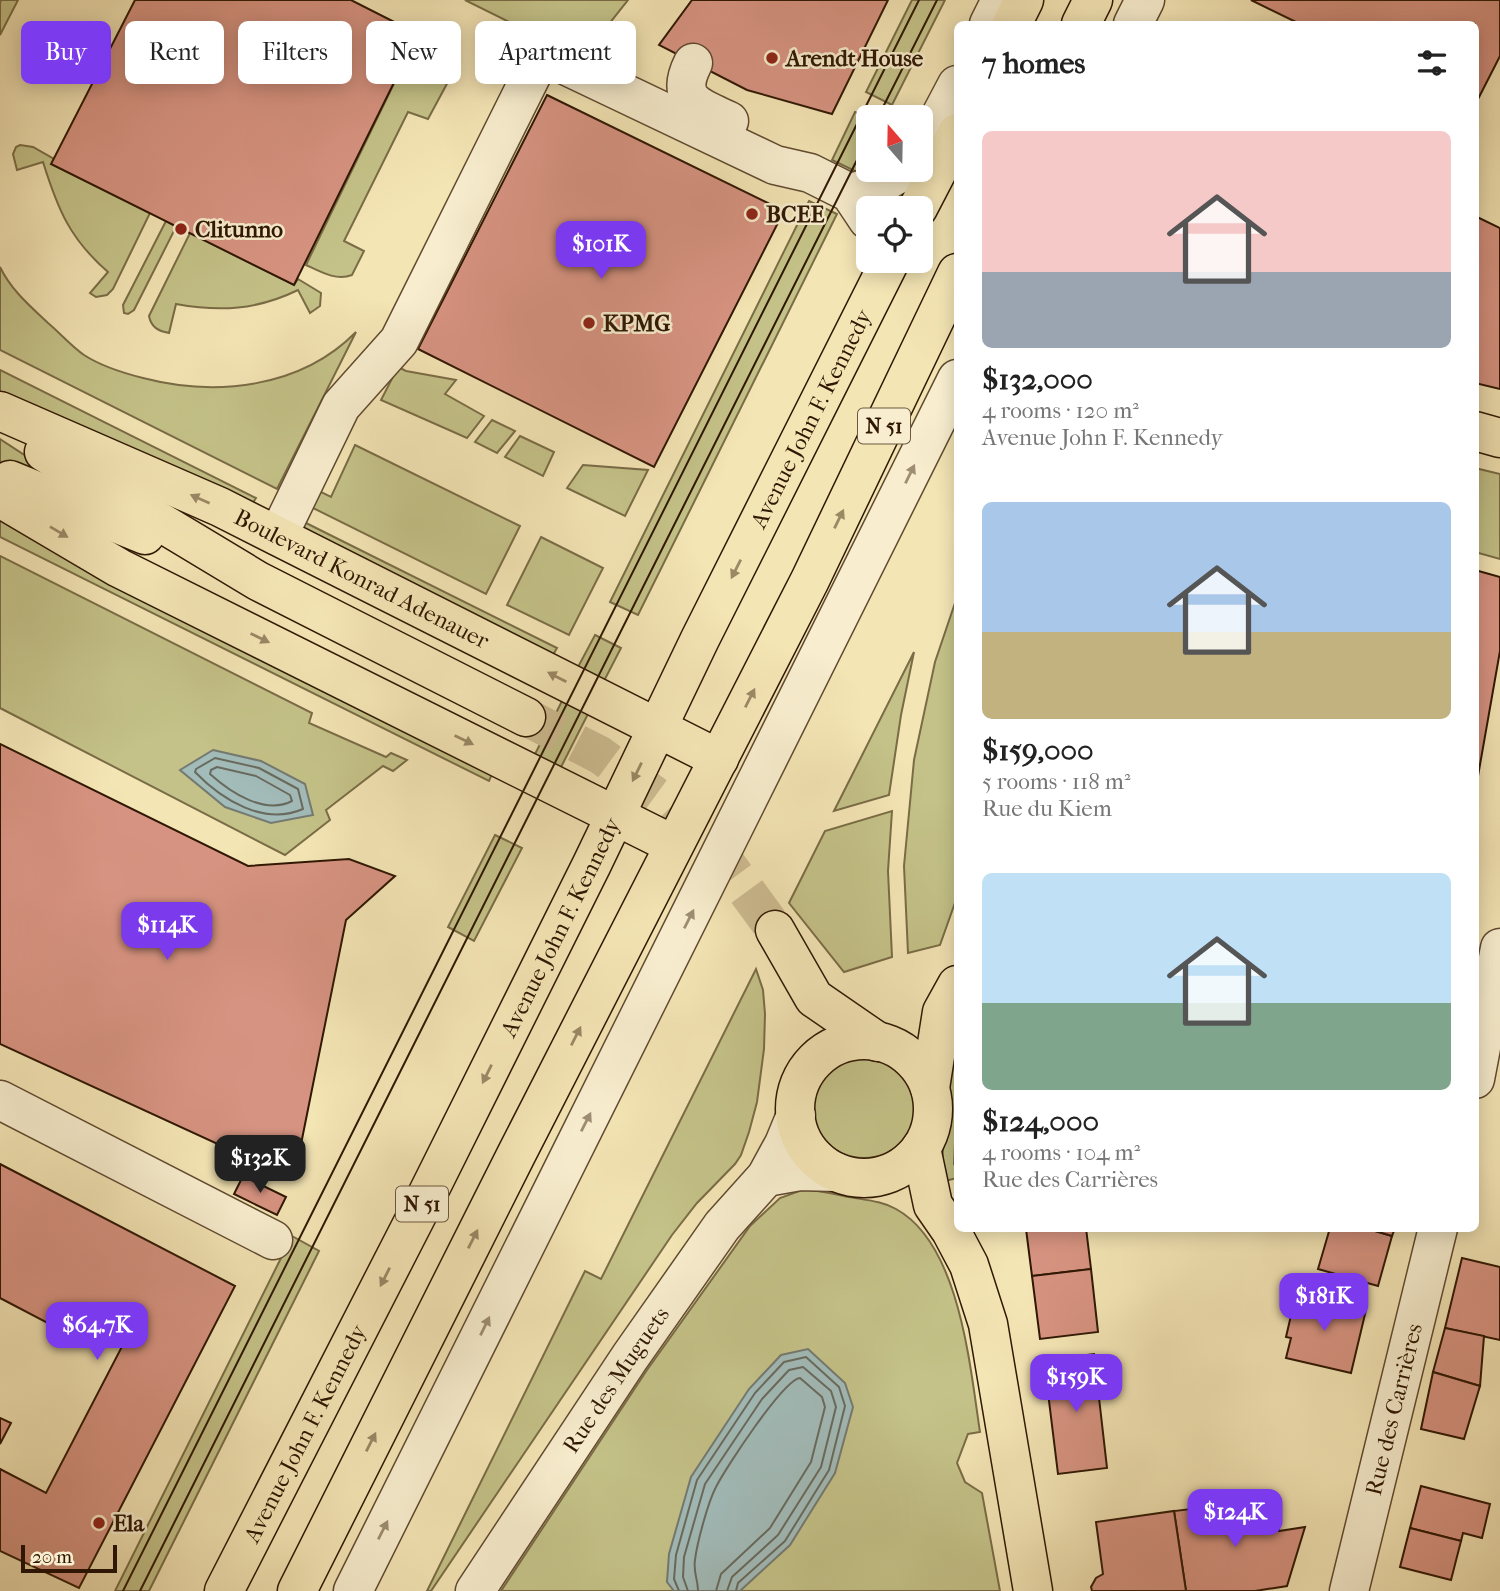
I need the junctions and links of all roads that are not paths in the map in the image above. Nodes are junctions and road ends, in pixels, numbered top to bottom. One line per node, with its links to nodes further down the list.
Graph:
1 (1001, 0): 5 (street)
2 (1024, 0): 6 (main road)
3 (1093, 0): 7 (main road)
4 (1145, 0): 8 (street)
5 (990, 21)
6 (1014, 21)
7 (1082, 21)
8 (1134, 21)
9 (954, 92): 11 (street)
10 (673, 116): 13 (street); 13 (street); 29 (street)
11 (933, 131)
12 (954, 139): 16 (main road)
13 (810, 173): 17 (street)
14 (884, 182): 15 (street)
15 (869, 196)
16 (924, 196)
17 (856, 204)
18 (865, 273): 21 (street)
19 (884, 273): 21 (main road, Avenue John F. Kennedy / N 51)
20 (954, 279): 31 (main road, N 51, one-way to 20)
21 (839, 365): 34 (main road, Avenue John F. Kennedy / N 51, one-way to 34)
22 (954, 385): 32 (street, one-way to 22)
23 (0, 411): 29 (main road, Boulevard Konrad Adenauer, one-way to 23)
24 (0, 426): 30 (main road)
25 (1479, 432): 26 (main road)
26 (1500, 438)
27 (0, 476): 30 (main road)
28 (0, 498): 36 (main road, one-way to 36)
29 (278, 536): 34 (main road, Boulevard Konrad Adenauer, one-way to 29)
30 (258, 580): 33 (main road)
31 (810, 580): 32 (street); 35 (main road, N 51, one-way to 31)
32 (847, 601): 51 (street, one-way to 32)
33 (526, 717)
34 (658, 728): 35 (main road, Boulevard Konrad Adenauer); 36 (main road, Avenue John F. Kennedy / N 51, one-way to 36)
35 (719, 759): 37 (main road, N 51)
36 (616, 816): 37 (main road); 58 (main road, Avenue John F. Kennedy / N 51, one-way to 58)
37 (674, 845): 49 (main road, N 51, one-way to 37)
38 (775, 930): 40 (main road)
39 (1500, 948): 43 (street)
40 (814, 998): 42 (main road); 44 (main road)
41 (950, 998): 42 (main road); 45 (main road)
42 (885, 1044): 44 (main road); 45 (main road)
43 (1479, 1058)
44 (809, 1068): 47 (main road)
45 (930, 1088): 48 (main road)
46 (0, 1100): 56 (street)
47 (796, 1115): 50 (main road); 52 (street, Rue des Muguets)
48 (921, 1149): 53 (main road); 54 (main road)
49 (516, 1154): 51 (street); 59 (main road, N 51, one-way to 49)
50 (836, 1172): 52 (street); 53 (main road)
51 (558, 1176): 60 (street, one-way to 51)
52 (766, 1177): 61 (street, Rue des Muguets)
53 (875, 1177): 54 (main road)
54 (933, 1205): 62 (main road)
55 (1437, 1232): 57 (street, Rue des Carrières)
56 (273, 1240)
57 (1352, 1590)
58 (224, 1591)
59 (297, 1591)
60 (353, 1591)
61 (475, 1591)
62 (1033, 1591)

